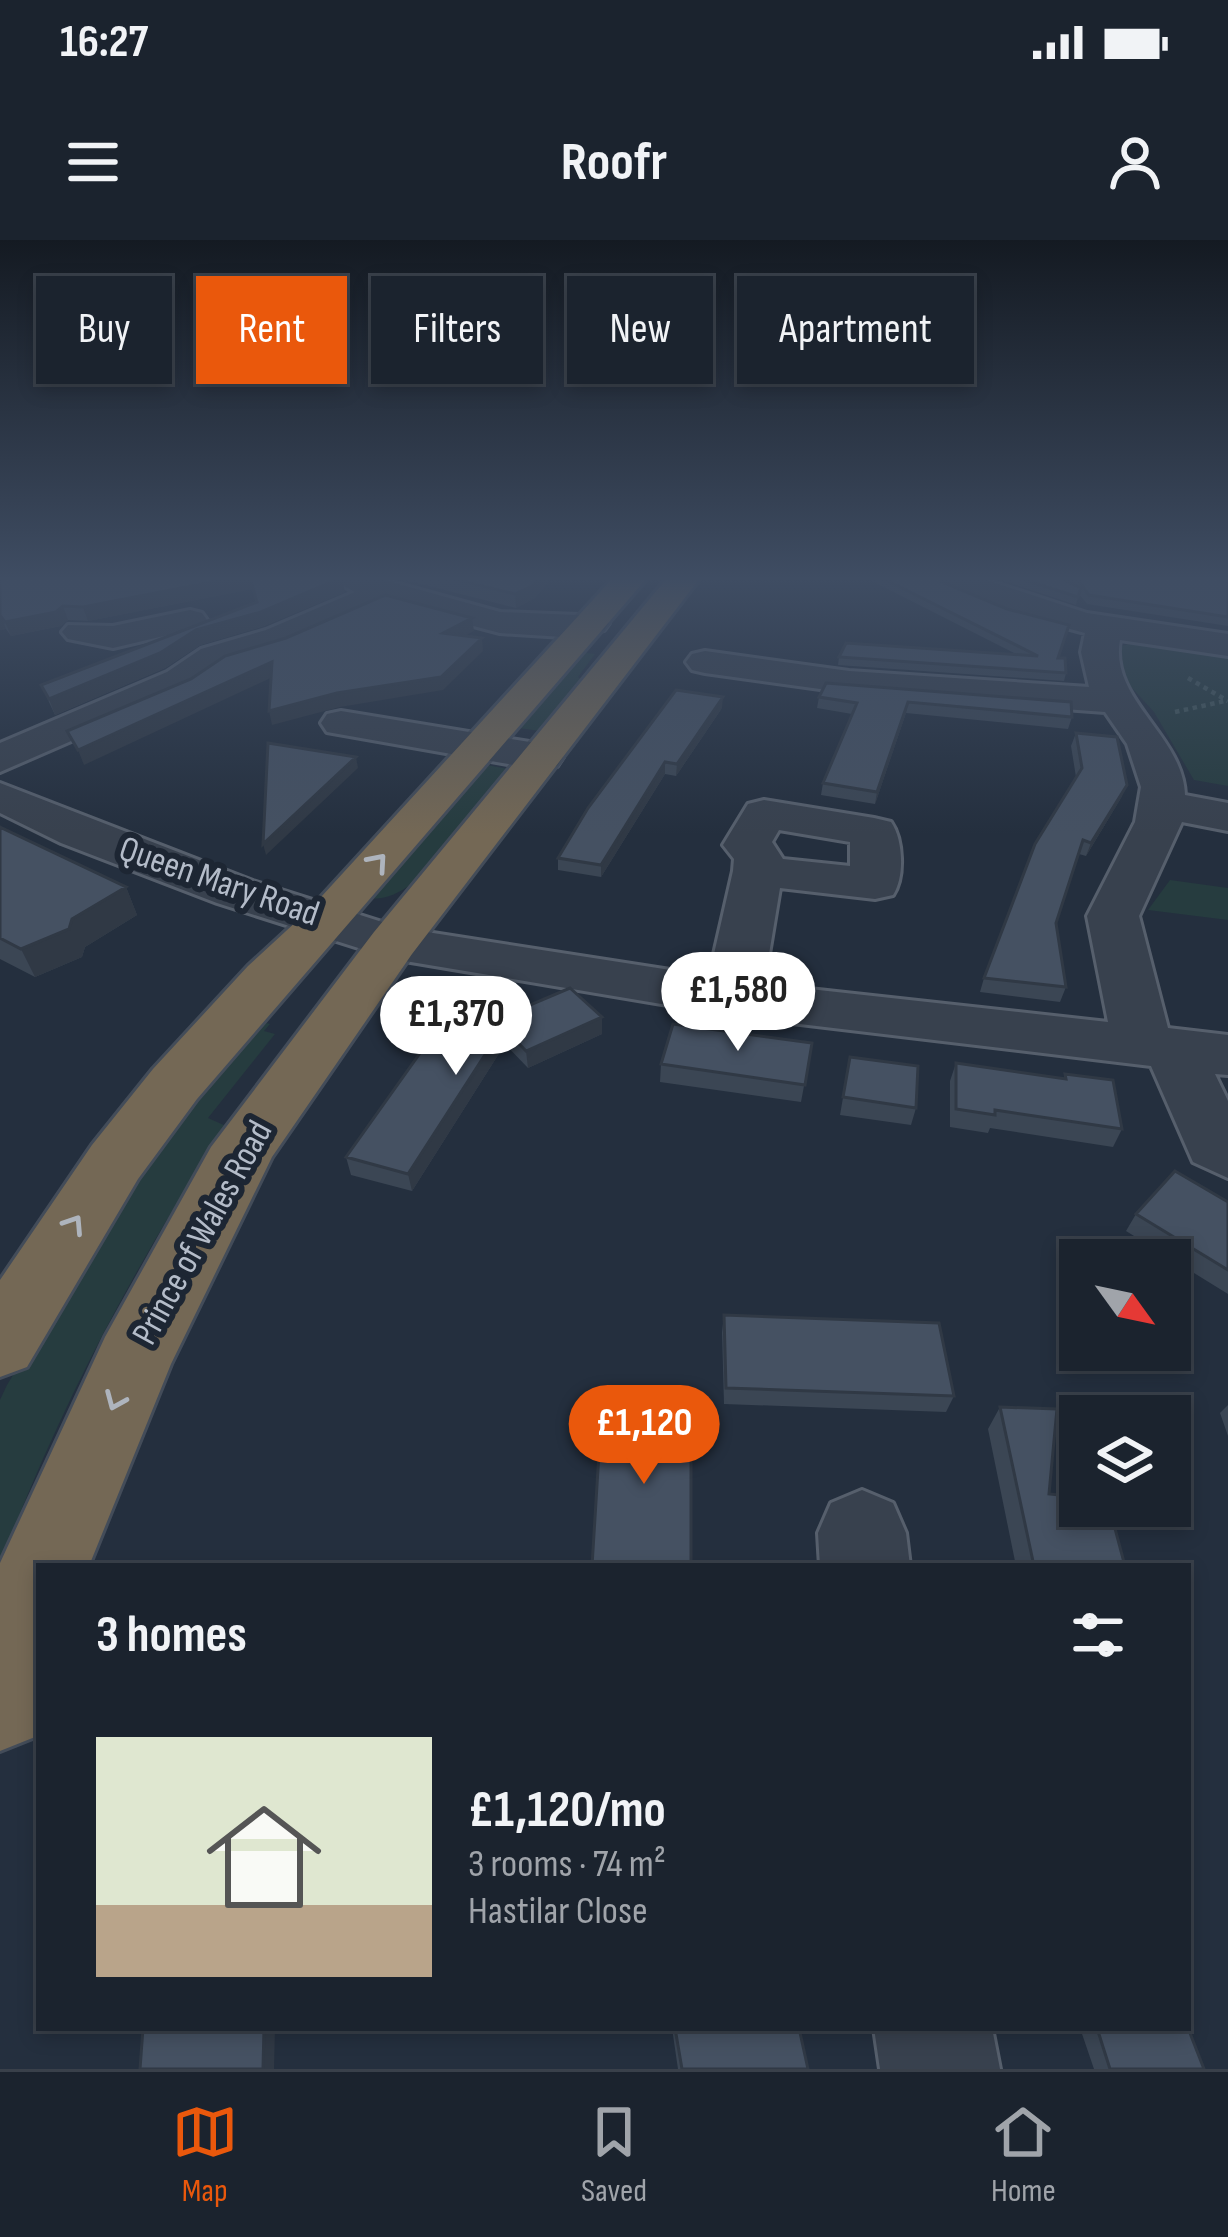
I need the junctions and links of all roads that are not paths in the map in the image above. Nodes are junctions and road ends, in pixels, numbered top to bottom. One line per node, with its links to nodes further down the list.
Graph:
1 (205, 663): 10 (street)
2 (555, 663): 8 (highway, Prince of Wales Road)
3 (616, 663): 9 (highway, Prince of Wales Road)
4 (726, 663): 6 (street)
5 (1098, 663): 6 (street)
6 (1117, 701): 12 (street)
7 (340, 723): 8 (street)
8 (480, 746): 9 (street); 15 (highway, Prince of Wales Road, one-way to 8)
9 (542, 757): 15 (highway, Prince of Wales Road)
10 (0, 758)
11 (0, 796): 15 (street, Queen Mary Road)
12 (1164, 805): 13 (street); 17 (street)
13 (1228, 817)
14 (758, 871): 16 (street)
15 (361, 931): 16 (street, Queen Mary Road); 19 (highway, Prince of Wales Road, one-way to 15); 20 (highway, Prince of Wales Road, one-way to 20)
16 (733, 998): 17 (street, Queen Mary Road)
17 (1182, 1051): 18 (street)
18 (1228, 1154)
19 (0, 1344)
20 (45, 1563)
21 (36, 1588): 22 (highway)
22 (0, 1702)
23 (934, 2031): 24 (street)
24 (940, 2069)

